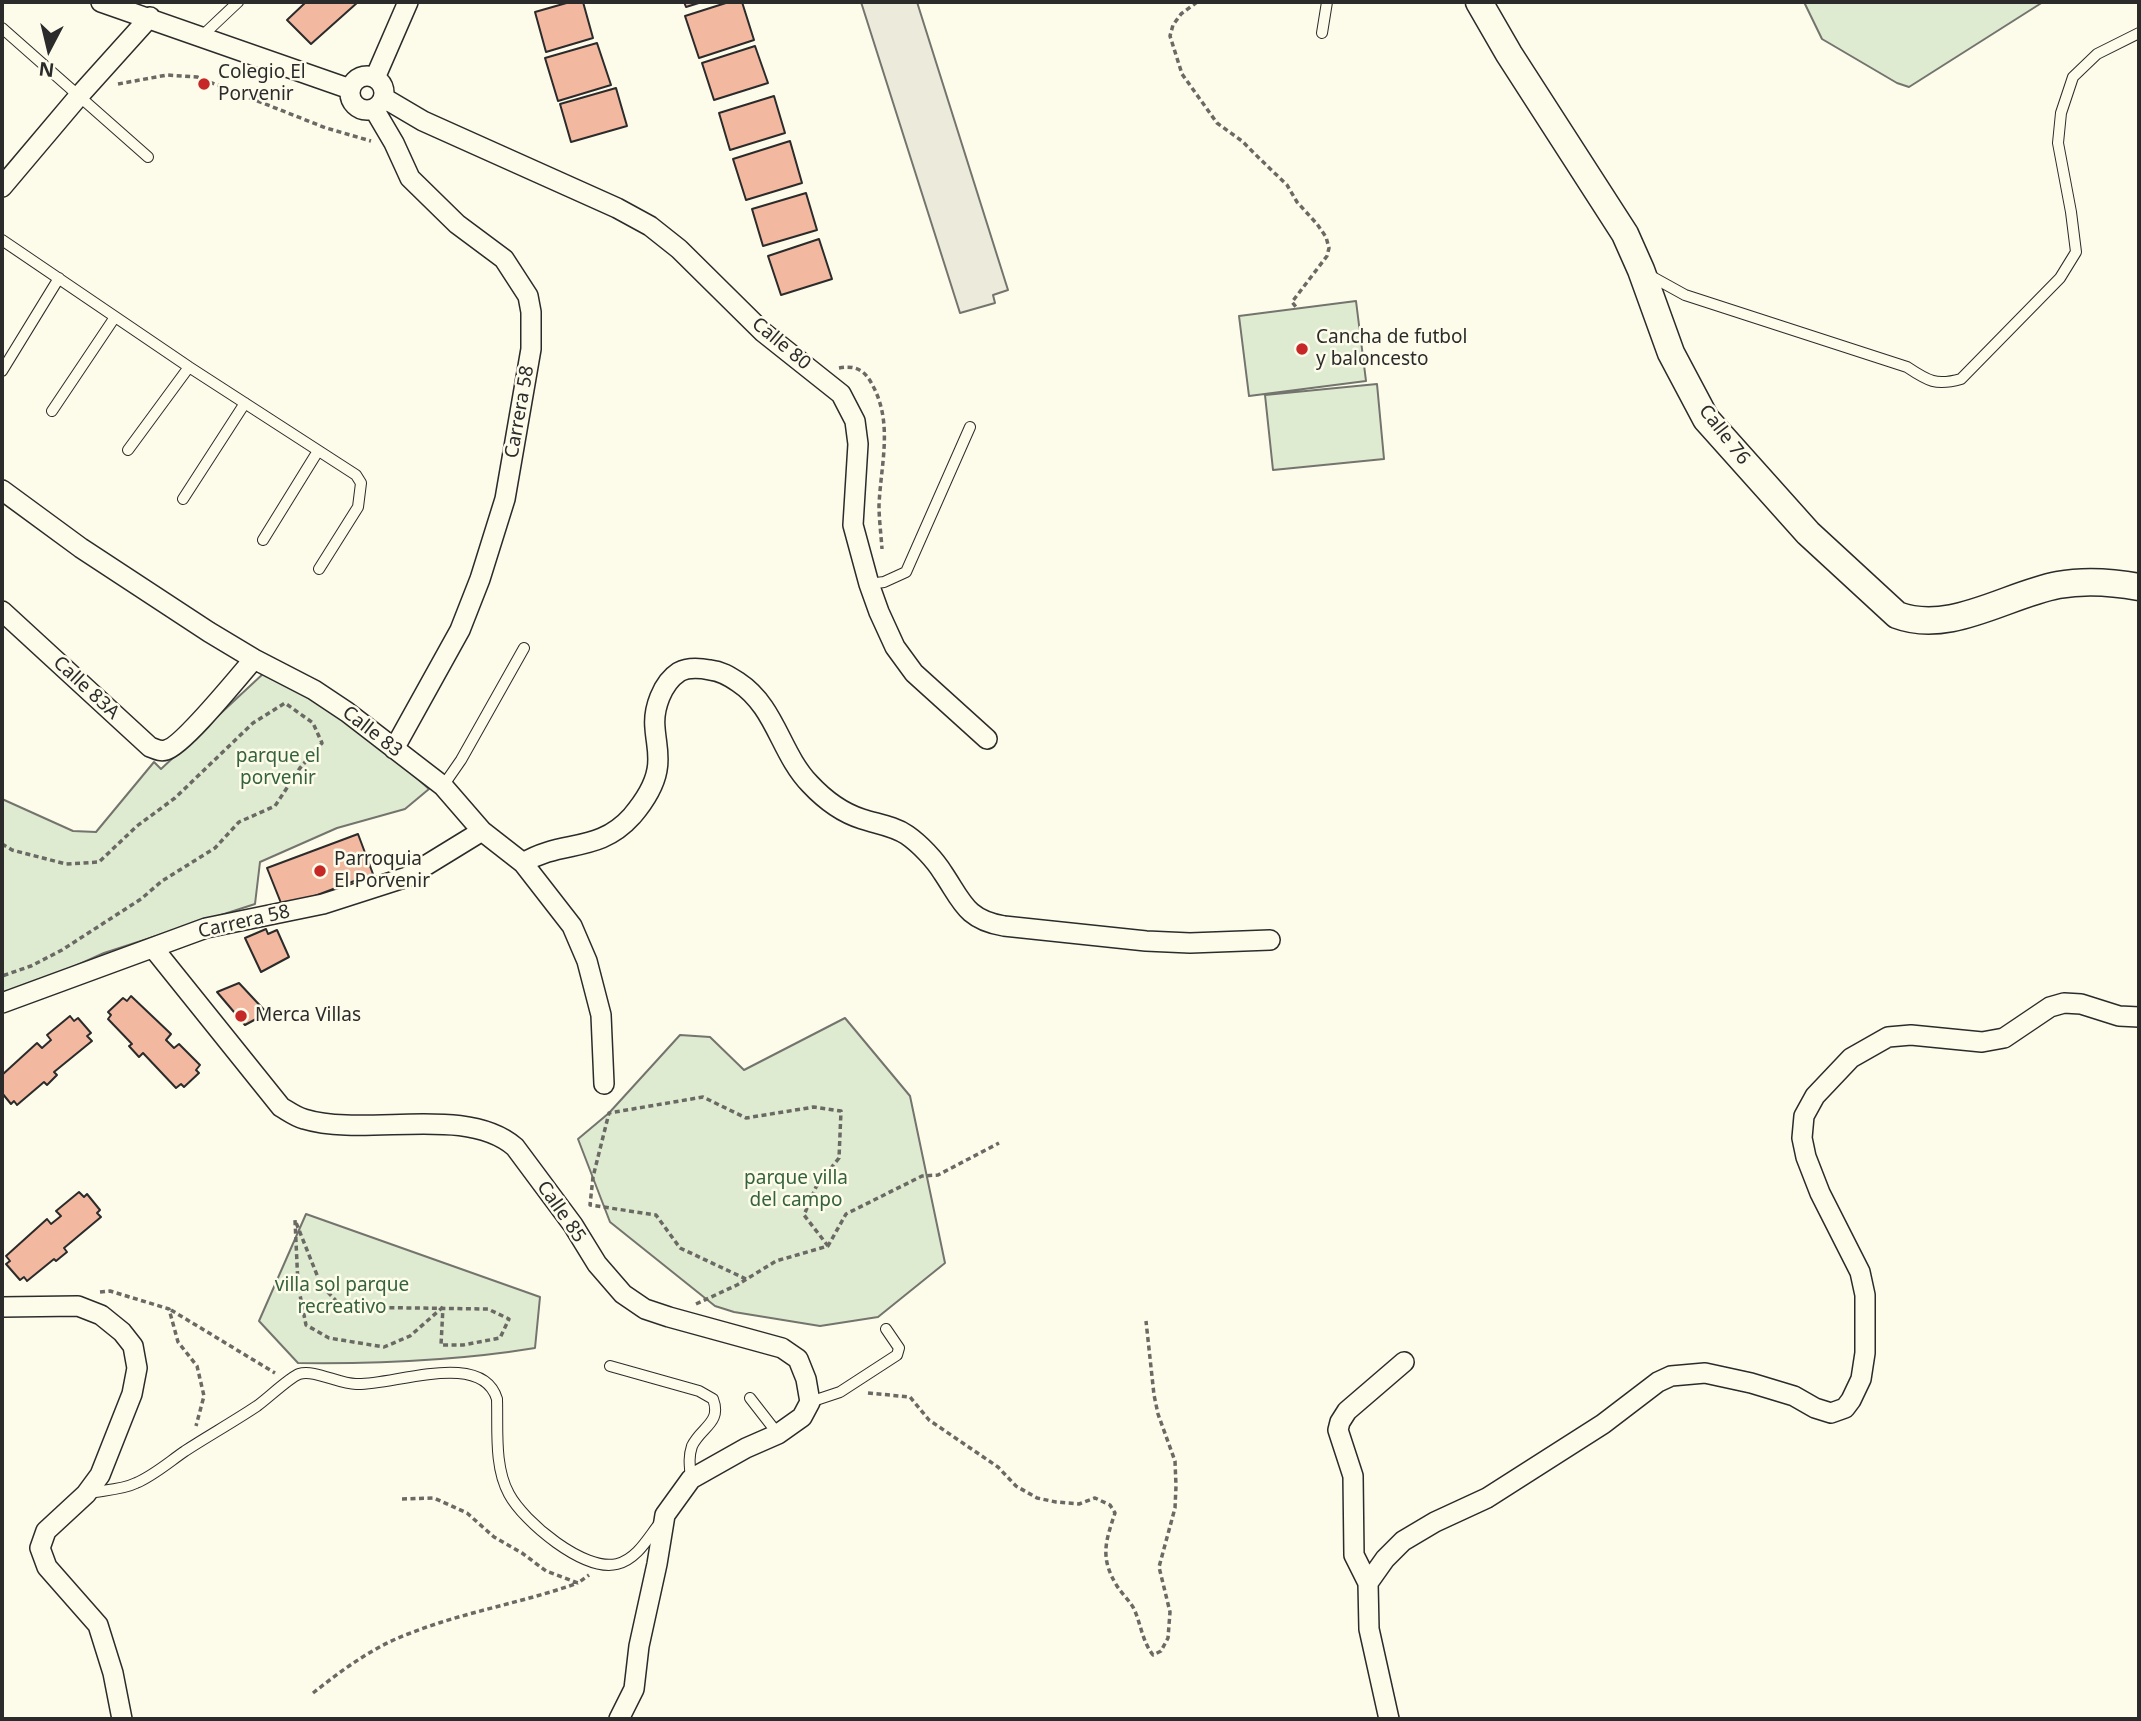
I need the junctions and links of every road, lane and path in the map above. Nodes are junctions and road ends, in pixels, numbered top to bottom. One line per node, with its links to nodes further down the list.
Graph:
1 (101, 2): 7 (street)
2 (238, 2): 11 (lane)
3 (408, 2): 12 (street)
4 (1197, 2): 22 (path)
5 (1327, 2): 9 (lane)
6 (1479, 2): 20 (street, Calle 76)
7 (150, 18): 11 (street); 14 (street)
8 (2, 27): 14 (lane)
9 (1322, 33)
10 (2139, 33): 20 (lane)
11 (202, 36): 13 (street)
12 (375, 78): 13 (street); 15 (street)
13 (350, 89): 15 (street)
14 (83, 91): 16 (path); 17 (lane); 18 (street)
15 (379, 103): 16 (street, Carrera 58); 35 (street, Calle 80)
16 (394, 143): 41 (street, Carrera 58)
17 (148, 157)
18 (2, 187)
19 (2, 240): 21 (lane)
20 (1641, 271): 36 (street, Calle 76)
21 (59, 278): 23 (lane); 25 (lane)
22 (1296, 307)
23 (115, 317): 24 (lane); 27 (lane)
24 (189, 367): 26 (lane); 29 (lane)
25 (2, 371)
26 (245, 403): 30 (lane); 32 (lane)
27 (52, 411)
28 (970, 427): 35 (lane)
29 (128, 450)
30 (318, 451): 33 (lane); 34 (lane)
31 (2, 490): 39 (street, Calle 83)
32 (183, 499)
33 (263, 540)
34 (319, 569)
35 (869, 584): 40 (street, Calle 80)
36 (2139, 587)
37 (2, 611): 39 (street, Calle 83A)
38 (524, 648): 42 (lane)
39 (254, 659): 41 (street, Calle 83)
40 (987, 739)
41 (394, 750): 42 (street, Calle 83)
42 (443, 786): 43 (street, Calle 83)
43 (482, 831): 45 (street, Calle 83); 47 (street, Carrera 58)
44 (2, 845): 48 (path)
45 (523, 863): 46 (street); 51 (street, Calle 83)
46 (1270, 940)
47 (154, 949): 49 (street, Carrera 58); 59 (street, Calle 85)
48 (2, 976)
49 (2, 1003)
50 (2139, 1017): 76 (street)
51 (604, 1084)
52 (999, 1143): 53 (path)
53 (828, 1246): 54 (path); 54 (path)
54 (746, 1279): 59 (path)
55 (78, 1306): 56 (street); 58 (path); 71 (street)
56 (2, 1307)
57 (443, 1307): 57 (path); 57 (path)
58 (169, 1309): 64 (path); 69 (path)
59 (669, 1317): 67 (street, Calle 85)
60 (1146, 1321): 65 (path)
61 (886, 1329): 65 (lane)
62 (1404, 1362): 76 (street)
63 (610, 1366): 70 (lane)
64 (299, 1374): 69 (lane); 74 (lane)
65 (840, 1392): 67 (lane)
66 (750, 1398): 68 (lane)
67 (810, 1402): 68 (street)
68 (778, 1434): 70 (street)
69 (190, 1448): 71 (lane)
70 (691, 1479): 73 (street)
71 (86, 1494): 78 (street)
72 (402, 1499): 75 (path)
73 (665, 1515): 74 (lane); 79 (street)
74 (602, 1564): 75 (path)
75 (578, 1583): 77 (path)
76 (1368, 1583): 80 (street)
77 (313, 1693)
78 (122, 1719)
79 (619, 1719)
80 (1389, 1719)

